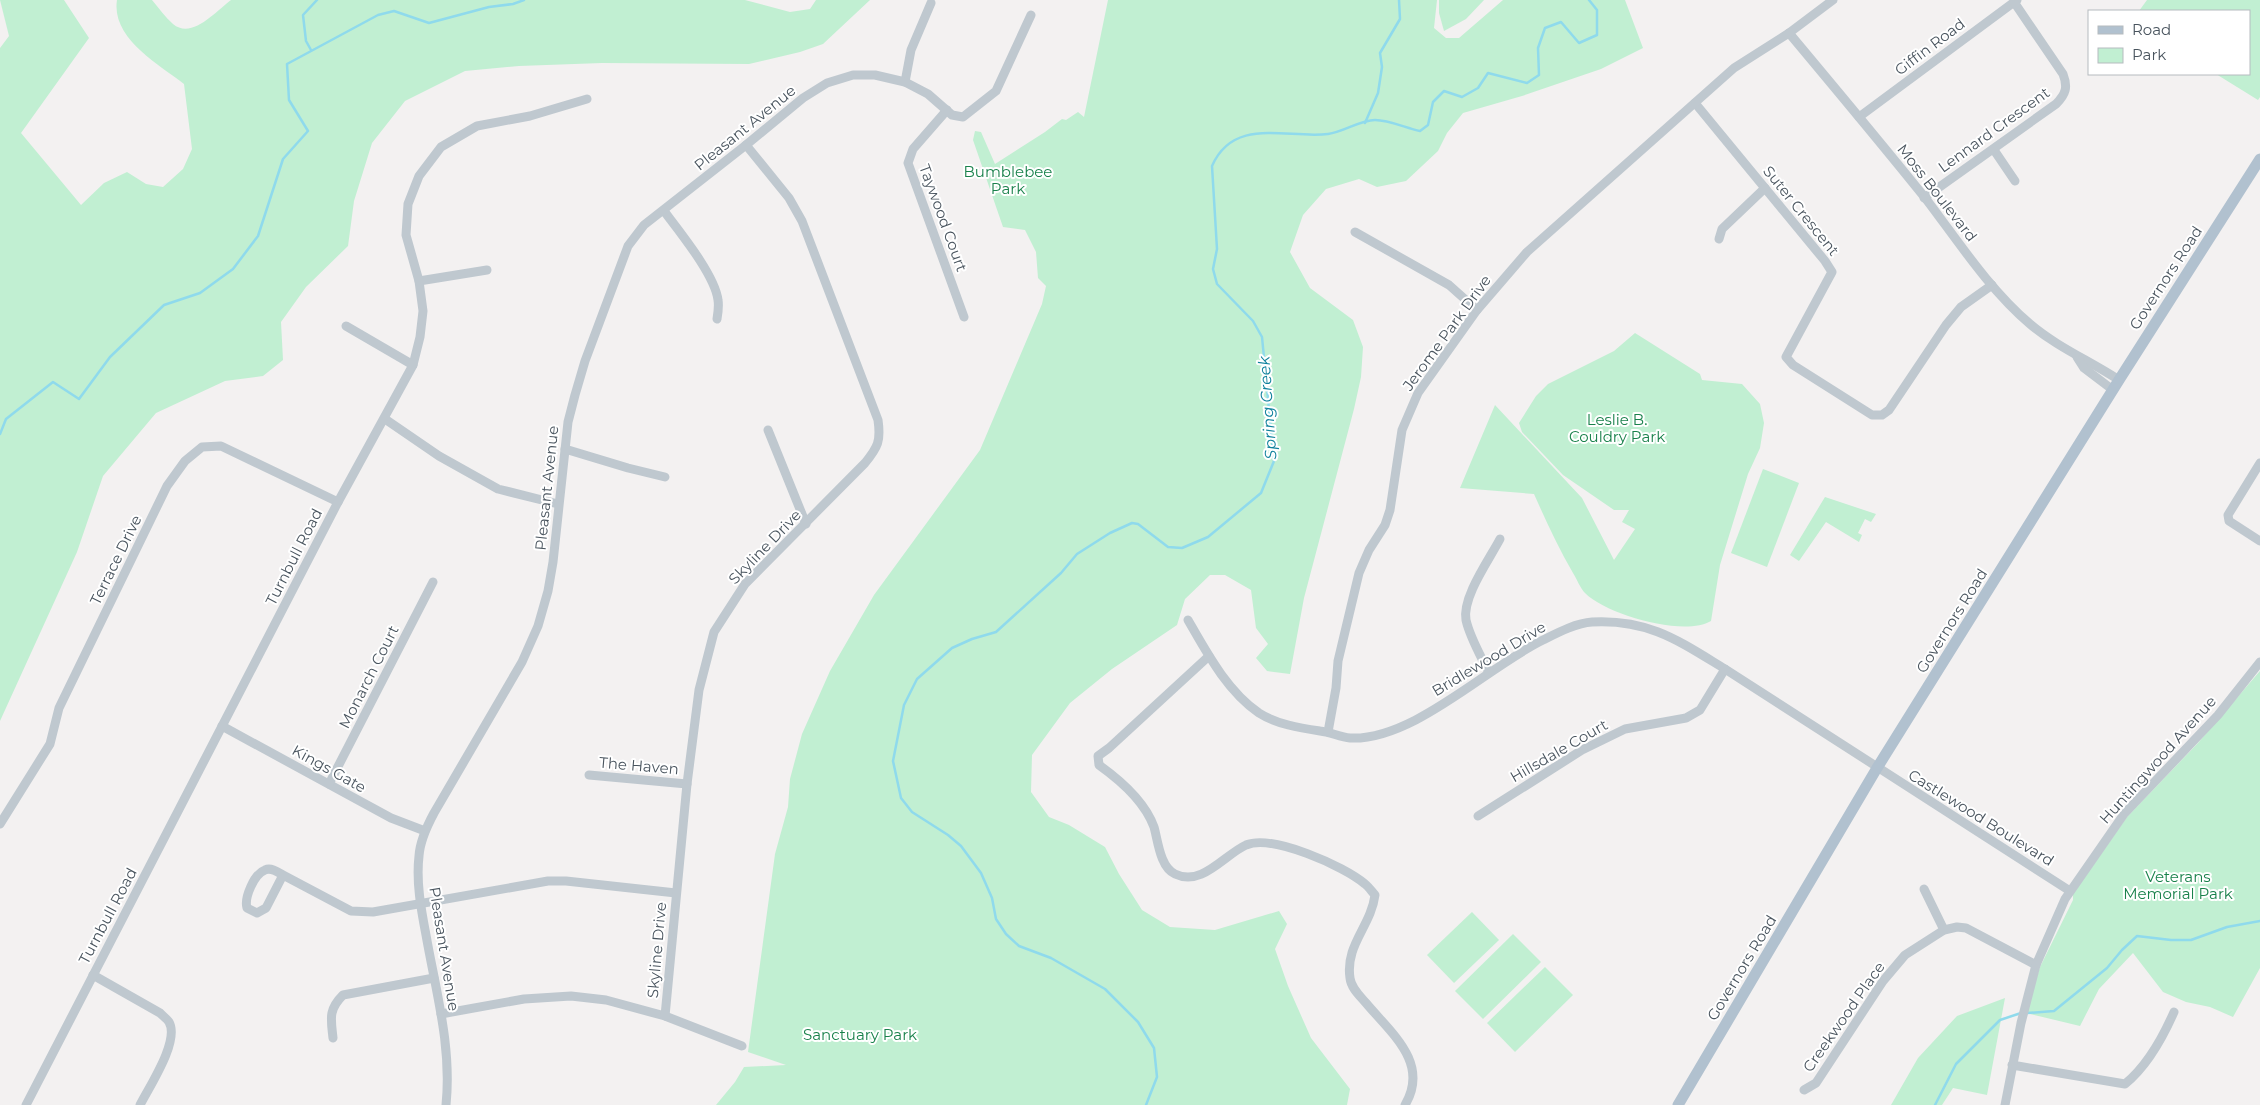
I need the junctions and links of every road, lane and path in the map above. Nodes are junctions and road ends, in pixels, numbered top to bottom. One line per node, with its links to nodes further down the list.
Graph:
1 (1833, 0): 5 (street, Jerome Park Drive)
2 (2015, 1): 10 (street, Giffin Road); 12 (street, Lennard Crescent)
3 (931, 3): 6 (street)
4 (1031, 15): 9 (street)
5 (1788, 33): 8 (street, Jerome Park Drive); 10 (street, Moss Boulevard)
6 (905, 82): 9 (street, Pleasant Avenue); 11 (street, Pleasant Avenue)
7 (587, 100): 21 (street, Turnbull Road)
8 (1695, 103): 15 (street, Suter Crescent); 23 (street, Jerome Park Drive)
9 (949, 112): 24 (street, Taywood Court)
10 (1859, 117): 16 (street, Moss Boulevard)
11 (746, 145): 17 (street, Pleasant Avenue); 38 (street, Skyline Drive)
12 (1994, 150): 14 (street); 16 (street, Lennard Crescent)
13 (2260, 159): 29 (main road, Governors Road)
14 (2015, 180)
15 (1765, 188): 19 (street); 22 (street, Suter Crescent)
16 (1924, 198): 22 (street, Moss Boulevard)
17 (664, 211): 25 (street); 33 (street, Pleasant Avenue)
18 (1355, 232): 23 (street)
19 (1719, 239)
20 (486, 270): 21 (street)
21 (419, 281): 28 (street, Turnbull Road)
22 (1992, 285): 27 (street, Moss Boulevard)
23 (1477, 310): 48 (street, Jerome Park Drive)
24 (964, 317)
25 (717, 319)
26 (346, 326): 28 (street)
27 (2077, 357): 29 (street, Moss Boulevard); 30 (street, Moss Boulevard)
28 (413, 365): 31 (street, Turnbull Road)
29 (2119, 380): 30 (main road, Governors Road)
30 (2113, 390): 49 (main road, Governors Road)
31 (385, 419): 36 (street, Turnbull Road); 37 (street)
32 (768, 430): 38 (street)
33 (565, 449): 35 (street); 37 (street, Pleasant Avenue)
34 (2260, 463): 40 (street)
35 (665, 477)
36 (338, 502): 47 (street, Turnbull Road); 54 (street, Terrace Drive)
37 (558, 504): 55 (street, Pleasant Avenue)
38 (806, 524): 52 (street, Skyline Drive)
39 (1500, 539): 46 (street)
40 (2260, 541)
41 (433, 582): 51 (street, Monarch Court)
42 (1188, 620): 43 (street, Bridlewood Drive)
43 (1209, 656): 48 (street, Bridlewood Drive); 75 (street)
44 (2260, 662): 58 (street, Huntingwood Avenue)
45 (1725, 669): 46 (street, Bridlewood Drive); 49 (street, Bridlewood Drive); 53 (street, Hillsdale Court)
46 (1489, 673): 48 (street, Bridlewood Drive)
47 (222, 726): 51 (street, Kings Gate); 63 (street, Turnbull Road)
48 (1328, 732)
49 (1877, 768): 58 (street, Castlewood Boulevard); 76 (main road, Governors Road)
50 (589, 775): 52 (street, The Haven)
51 (329, 784): 55 (street, Kings Gate)
52 (687, 784): 59 (street, Skyline Drive)
53 (1478, 816)
54 (0, 824)
55 (425, 831): 60 (street, Pleasant Avenue)
56 (283, 875): 56 (street); 60 (street)
57 (1924, 889): 61 (street)
58 (2070, 891): 62 (street, Huntingwood Avenue)
59 (676, 893): 60 (street); 67 (street, Skyline Drive)
60 (420, 905): 64 (street, Pleasant Avenue)
61 (1944, 930): 62 (street); 71 (street, Creekwood Place)
62 (2036, 965): 70 (street, Huntingwood Avenue)
63 (93, 975): 72 (street, Turnbull Road); 73 (street)
64 (434, 978): 66 (street, Pleasant Avenue); 68 (street)
65 (2174, 1012): 70 (street)
66 (440, 1014): 67 (street); 74 (street, Pleasant Avenue)
67 (665, 1016): 69 (street)
68 (333, 1038)
69 (742, 1046)
70 (2012, 1065): 77 (street, Huntingwood Avenue)
71 (1804, 1090)
72 (26, 1105)
73 (141, 1105)
74 (446, 1105)
75 (1405, 1105)
76 (1678, 1105)
77 (2005, 1105)

